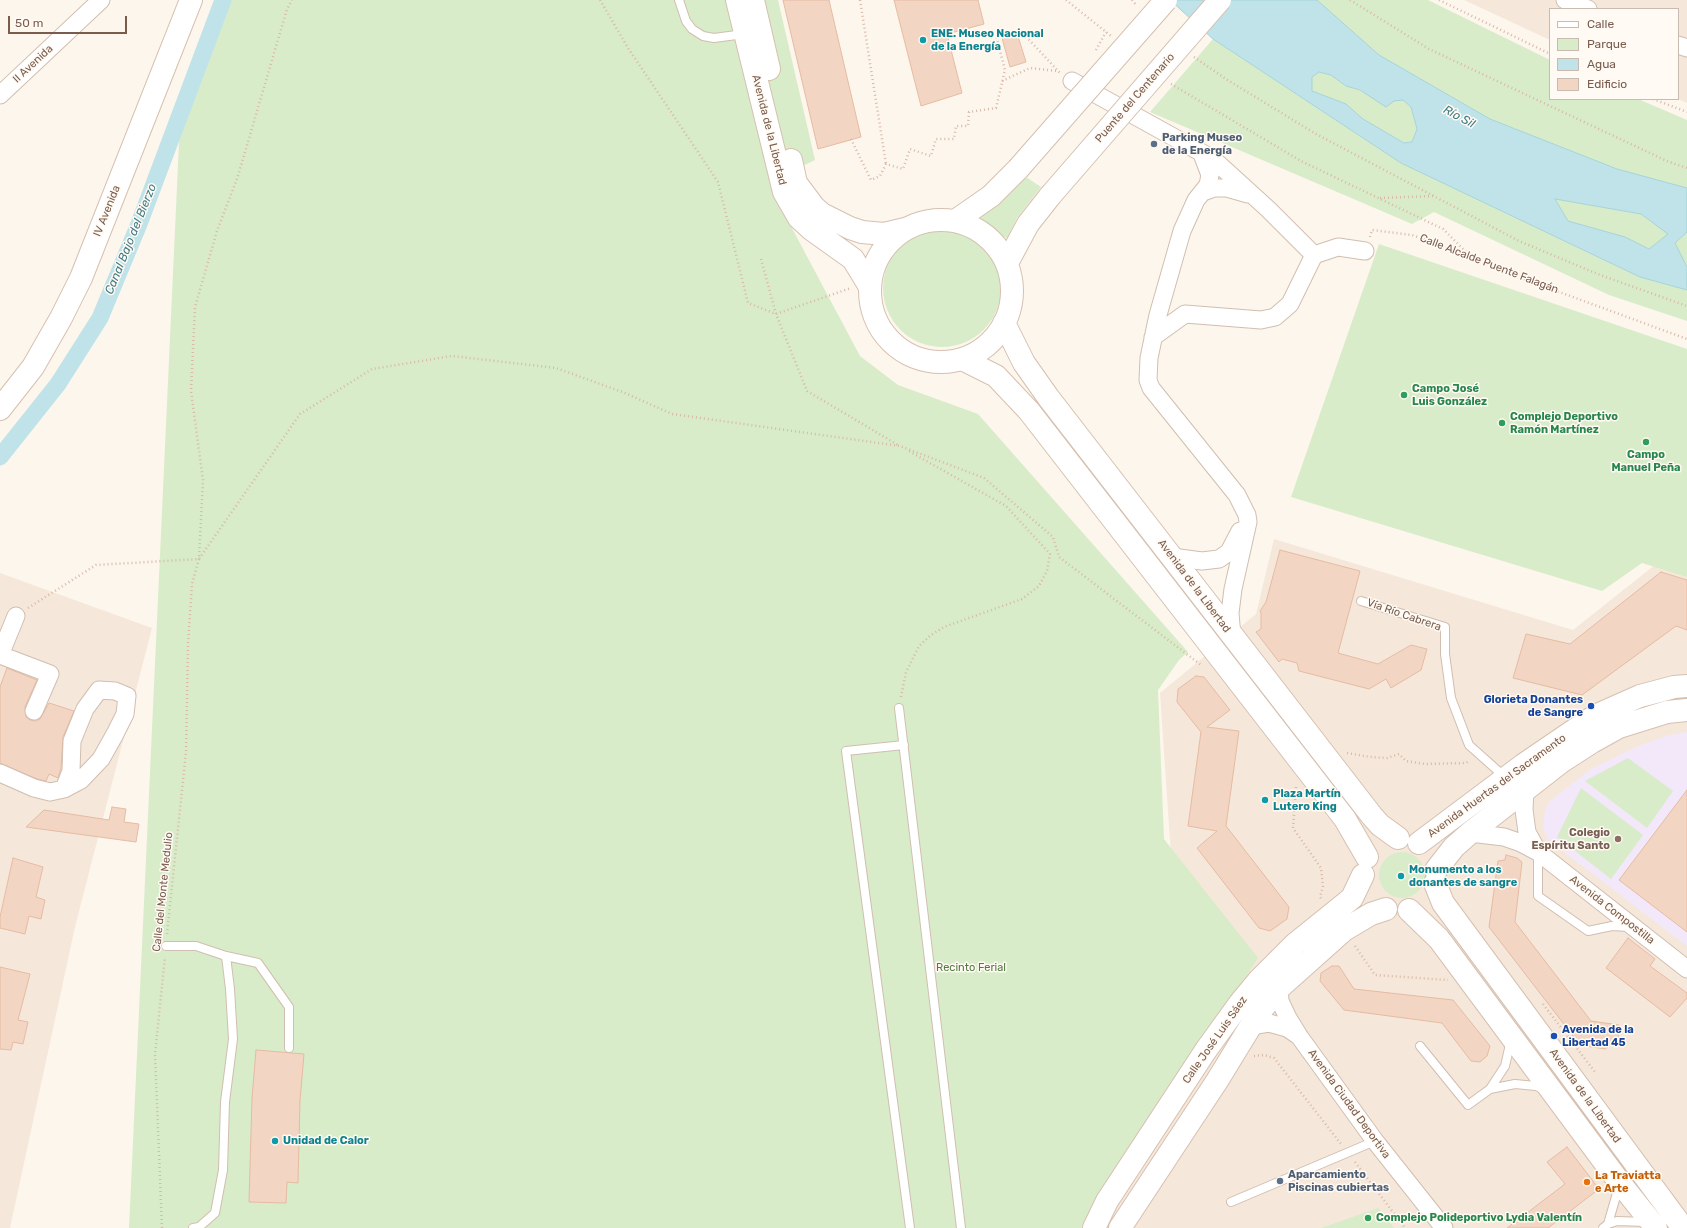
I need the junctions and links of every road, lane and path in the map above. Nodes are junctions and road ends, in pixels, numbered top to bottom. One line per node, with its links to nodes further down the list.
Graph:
1 (101, 0): 29 (street, II Avenida)
2 (191, 0): 56 (main road, IV Avenida)
3 (292, 0): 60 (path)
4 (600, 0): 50 (path)
5 (679, 0): 19 (lane)
6 (737, 0): 19 (main road)
7 (753, 0): 19 (main road)
8 (860, 0): 34 (path)
9 (1066, 0): 20 (path)
10 (1128, 0): 16 (path)
11 (1166, 0): 40 (main road, bridge)
12 (1220, 0): 46 (main road, Puente del Centenario, bridge)
13 (1350, 0): 35 (path)
14 (1439, 0): 24 (path)
15 (1565, 0): 18 (street)
16 (1133, 1): 17 (path)
17 (1139, 8)
18 (1585, 8)
19 (752, 32): 41 (main road, Avenida de la Libertad); 47 (main road, Avenida de la Libertad)
20 (1106, 32): 21 (path); 22 (path)
21 (1112, 37)
22 (1095, 52)
23 (1191, 54): 38 (path)
24 (1549, 54)
25 (1057, 71): 27 (path); 27 (path); 28 (path)
26 (1166, 80): 39 (path)
27 (1002, 81): 34 (path)
28 (1072, 82): 33 (street)
29 (0, 95)
30 (1656, 100): 31 (path)
31 (1687, 112)
32 (850, 140): 34 (path)
33 (1202, 154): 36 (street); 37 (street)
34 (886, 164)
35 (1687, 168)
36 (1203, 192): 37 (street); 48 (street)
37 (1250, 194): 43 (street)
38 (1433, 196): 39 (path); 49 (path)
39 (1379, 198): 44 (path)
40 (955, 221): 41 (main road, Avenida de la Libertad); 46 (main road, Avenida de la Libertad)
41 (906, 228): 47 (main road)
42 (1365, 251): 43 (street); 44 (path, Calle Alcalde Puente Falagán)
43 (1314, 255): 51 (street)
44 (1470, 256): 54 (path, Calle Alcalde Puente Falagán)
45 (761, 259): 50 (path)
46 (1007, 263): 52 (main road)
47 (863, 287): 50 (path); 55 (main road)
48 (1164, 294): 51 (street); 53 (street)
49 (1687, 306)
50 (776, 314): 57 (path)
51 (1181, 316): 53 (street)
52 (1004, 323): 55 (main road); 59 (main road, Avenida de la Libertad)
53 (1153, 337): 58 (street)
54 (1687, 339)
55 (962, 359): 81 (main road, Avenida de la Libertad)
56 (0, 409)
57 (900, 446): 60 (path); 65 (path); 67 (path)
58 (1240, 499): 59 (street); 63 (street)
59 (1172, 557): 63 (main road, Avenida de la Libertad)
60 (199, 558): 62 (path); 87 (path, Calle del Monte Medulio)
61 (1361, 601): 72 (lane, Vía Río Cabrera)
62 (16, 616): 64 (street)
63 (1232, 637): 79 (main road, Avenida de la Libertad)
64 (0, 655): 69 (street)
65 (1203, 667)
66 (1687, 686): 74 (main road, Avenida Huertas del Sacramento)
67 (899, 708): 70 (lane)
68 (1687, 710): 77 (main road, Avenida Huertas del Sacramento)
69 (34, 711)
70 (904, 745): 108 (lane); 109 (lane)
71 (1344, 752): 72 (path)
72 (1478, 754): 74 (lane, Vía Río Cabrera)
73 (0, 773): 76 (street)
74 (1506, 778): 79 (main road, Avenida Huertas del Sacramento)
75 (1296, 787): 85 (path)
76 (64, 789): 76 (street)
77 (1525, 790): 78 (main road, Avenida Huertas del Sacramento); 80 (street, Avenida Compostilla)
78 (1470, 833): 80 (street, Avenida Compostilla); 82 (main road, Avenida Huertas del Sacramento)
79 (1409, 840): 81 (main road); 82 (main road)
80 (1538, 852): 86 (street, Avenida Compostilla); 86 (lane)
81 (1365, 866): 83 (main road); 85 (main road, Calle José Luis Sáez)
82 (1435, 876): 84 (main road); 114 (main road, Avenida de la Libertad)
83 (1386, 909): 84 (main road); 85 (main road, Calle José Luis Sáez)
84 (1409, 910): 94 (main road)
85 (1340, 921): 90 (path); 91 (main road, Calle José Luis Sáez); 110 (main road, Calle José Luis Sáez)
86 (1634, 927): 89 (street, Avenida Compostilla)
87 (166, 946): 88 (lane); 106 (path, Calle del Monte Medulio)
88 (226, 956): 96 (lane); 107 (lane)
89 (1687, 969)
90 (1446, 982)
91 (1279, 988): 92 (main road, Calle José Luis Sáez); 93 (street, Avenida Ciudad Deportiva)
92 (1250, 1026): 93 (street, Avenida Ciudad Deportiva); 111 (main road, Calle José Luis Sáez)
93 (1299, 1036): 100 (street, Avenida Ciudad Deportiva)
94 (1512, 1038): 98 (lane); 99 (main road)
95 (1420, 1046): 98 (lane)
96 (289, 1048)
97 (1249, 1061): 101 (path)
98 (1490, 1089): 99 (lane)
99 (1553, 1093): 102 (main road)
100 (1375, 1141): 101 (lane); 113 (street, Avenida Ciudad Deportiva)
101 (1347, 1152): 103 (lane); 112 (path)
102 (1620, 1183): 104 (main road); 105 (lane)
103 (1231, 1202)
104 (1654, 1225): 105 (lane)
105 (1605, 1226)
106 (162, 1228)
107 (193, 1228)
108 (910, 1228)
109 (962, 1228)
110 (1094, 1228)
111 (1120, 1228)
112 (1405, 1228)
113 (1444, 1228)
114 (1683, 1228)

